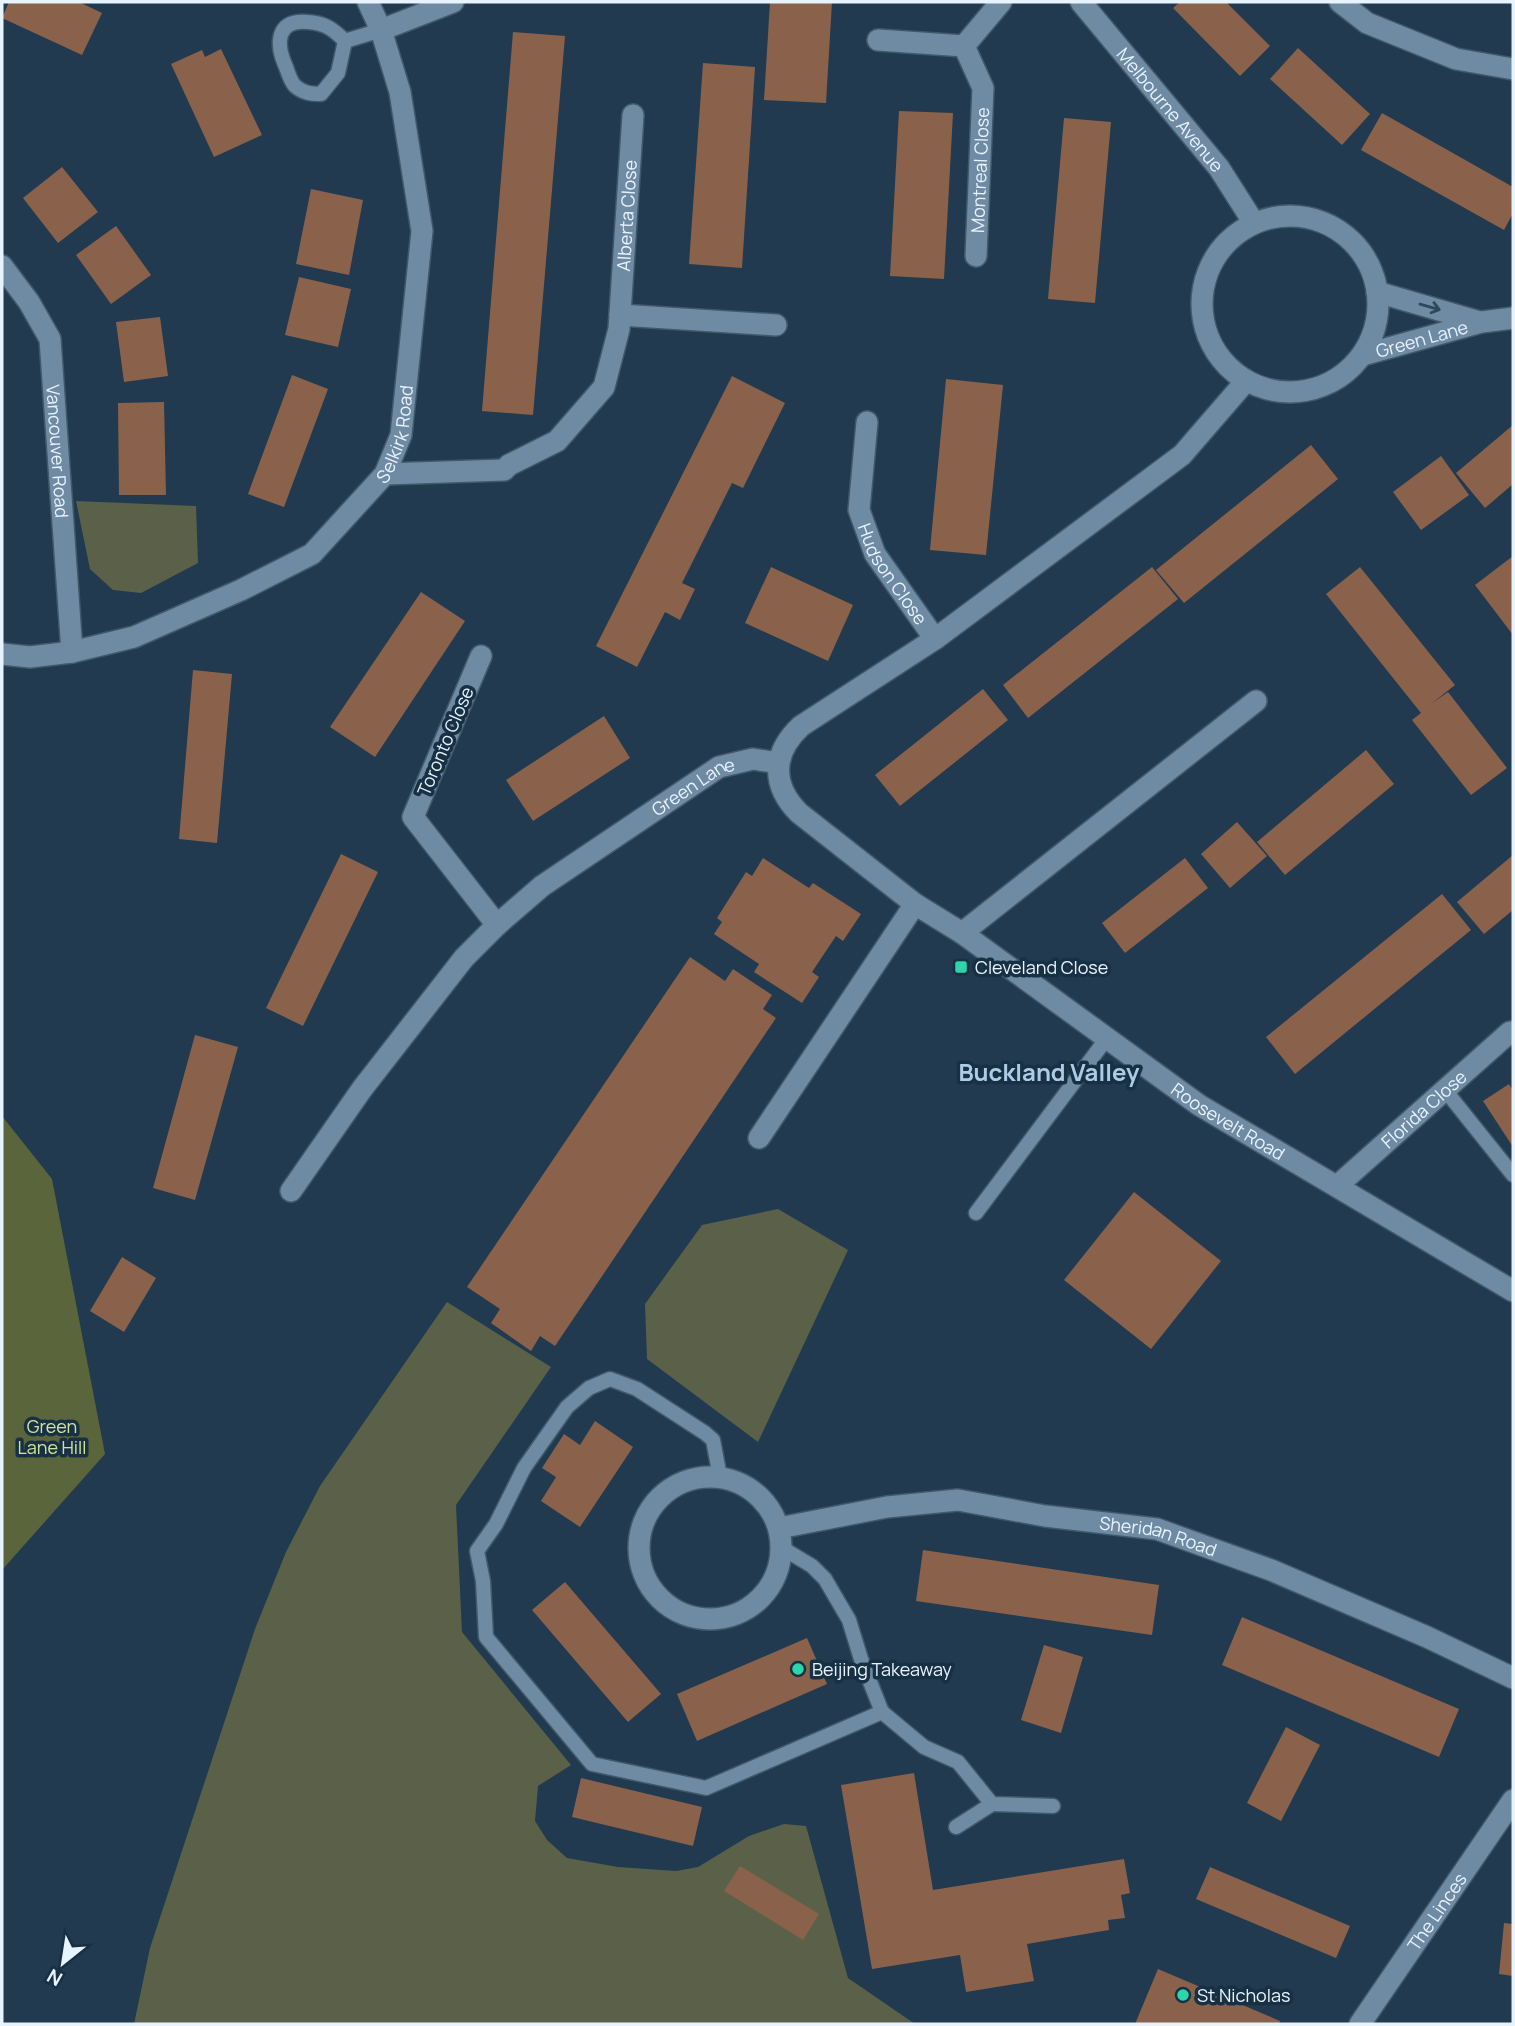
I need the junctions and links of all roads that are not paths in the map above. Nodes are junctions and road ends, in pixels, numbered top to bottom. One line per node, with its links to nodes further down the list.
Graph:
1 (368, 2): 6 (street, Selkirk Road)
2 (453, 2): 6 (street)
3 (1000, 2): 9 (street)
4 (1082, 2): 12 (street, Melbourne Avenue)
5 (1340, 2): 10 (street)
6 (381, 30): 8 (lane); 23 (street, Selkirk Road)
7 (878, 40): 9 (street)
8 (345, 41): 8 (lane)
9 (964, 46): 13 (street, Montreal Close)
10 (1513, 69)
11 (633, 115): 16 (street, Alberta Close)
12 (1254, 223): 15 (street); 21 (street)
13 (976, 256)
14 (2, 266): 25 (street, Vancouver Road)
15 (1377, 292): 18 (street, Green Lane, one-way to 18); 20 (street)
16 (620, 315): 19 (street); 23 (street, Alberta Close)
17 (1513, 318): 18 (street, Green Lane)
18 (1482, 322): 20 (street, Green Lane)
19 (776, 325)
20 (1363, 355): 21 (street)
21 (1246, 381): 24 (street)
22 (867, 422): 24 (street, Hudson Close)
23 (385, 474): 25 (street, Selkirk Road)
24 (935, 639): 29 (street)
25 (72, 652): 26 (street, Selkirk Road)
26 (2, 654)
27 (481, 656): 31 (street, Toronto Close)
28 (1256, 701): 32 (street)
29 (778, 762): 30 (street, Roosevelt Road); 31 (street, Green Lane)
30 (915, 904): 32 (street, Roosevelt Road); 36 (street)
31 (497, 925): 39 (street, Green Lane)
32 (962, 933): 34 (street, Roosevelt Road)
33 (1510, 1032): 35 (street, Florida Close)
34 (1107, 1038): 38 (street, Roosevelt Road); 40 (lane)
35 (1445, 1090): 37 (lane); 38 (street, Florida Close)
36 (759, 1138)
37 (1513, 1175)
38 (1337, 1186): 41 (street, Roosevelt Road)
39 (291, 1191)
40 (976, 1213)
41 (1513, 1291)
42 (720, 1477): 43 (street); 43 (street); 45 (lane)
43 (780, 1538): 44 (street, Sheridan Road); 45 (lane)
44 (1513, 1678)
45 (882, 1712): 47 (lane)
46 (1513, 1800): 49 (street, The Linces)
47 (992, 1804): 48 (lane); 50 (lane)
48 (1053, 1806)
49 (1507, 1822): 51 (street, The Linces)
50 (956, 1827)
51 (1360, 2024)

